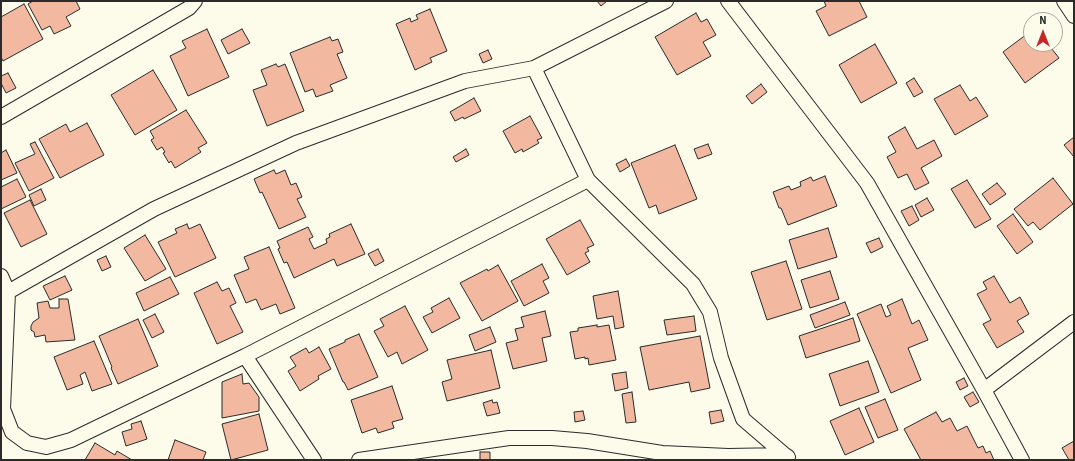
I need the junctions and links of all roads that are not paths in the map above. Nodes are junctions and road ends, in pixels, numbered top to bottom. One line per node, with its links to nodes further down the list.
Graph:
1 (195, 1): 7 (street)
2 (666, 1): 6 (street)
3 (728, 1): 13 (street)
4 (1064, 1): 5 (street)
5 (1074, 16)
6 (534, 68): 8 (street); 10 (street)
7 (1, 117)
8 (588, 180): 12 (street); 14 (street)
9 (1, 276): 10 (street)
10 (8, 292): 12 (street)
11 (1074, 322): 13 (street)
12 (245, 356): 15 (street)
13 (984, 390): 17 (street)
14 (788, 457): 16 (street)
15 (314, 460)
16 (359, 460)
17 (1022, 460)

